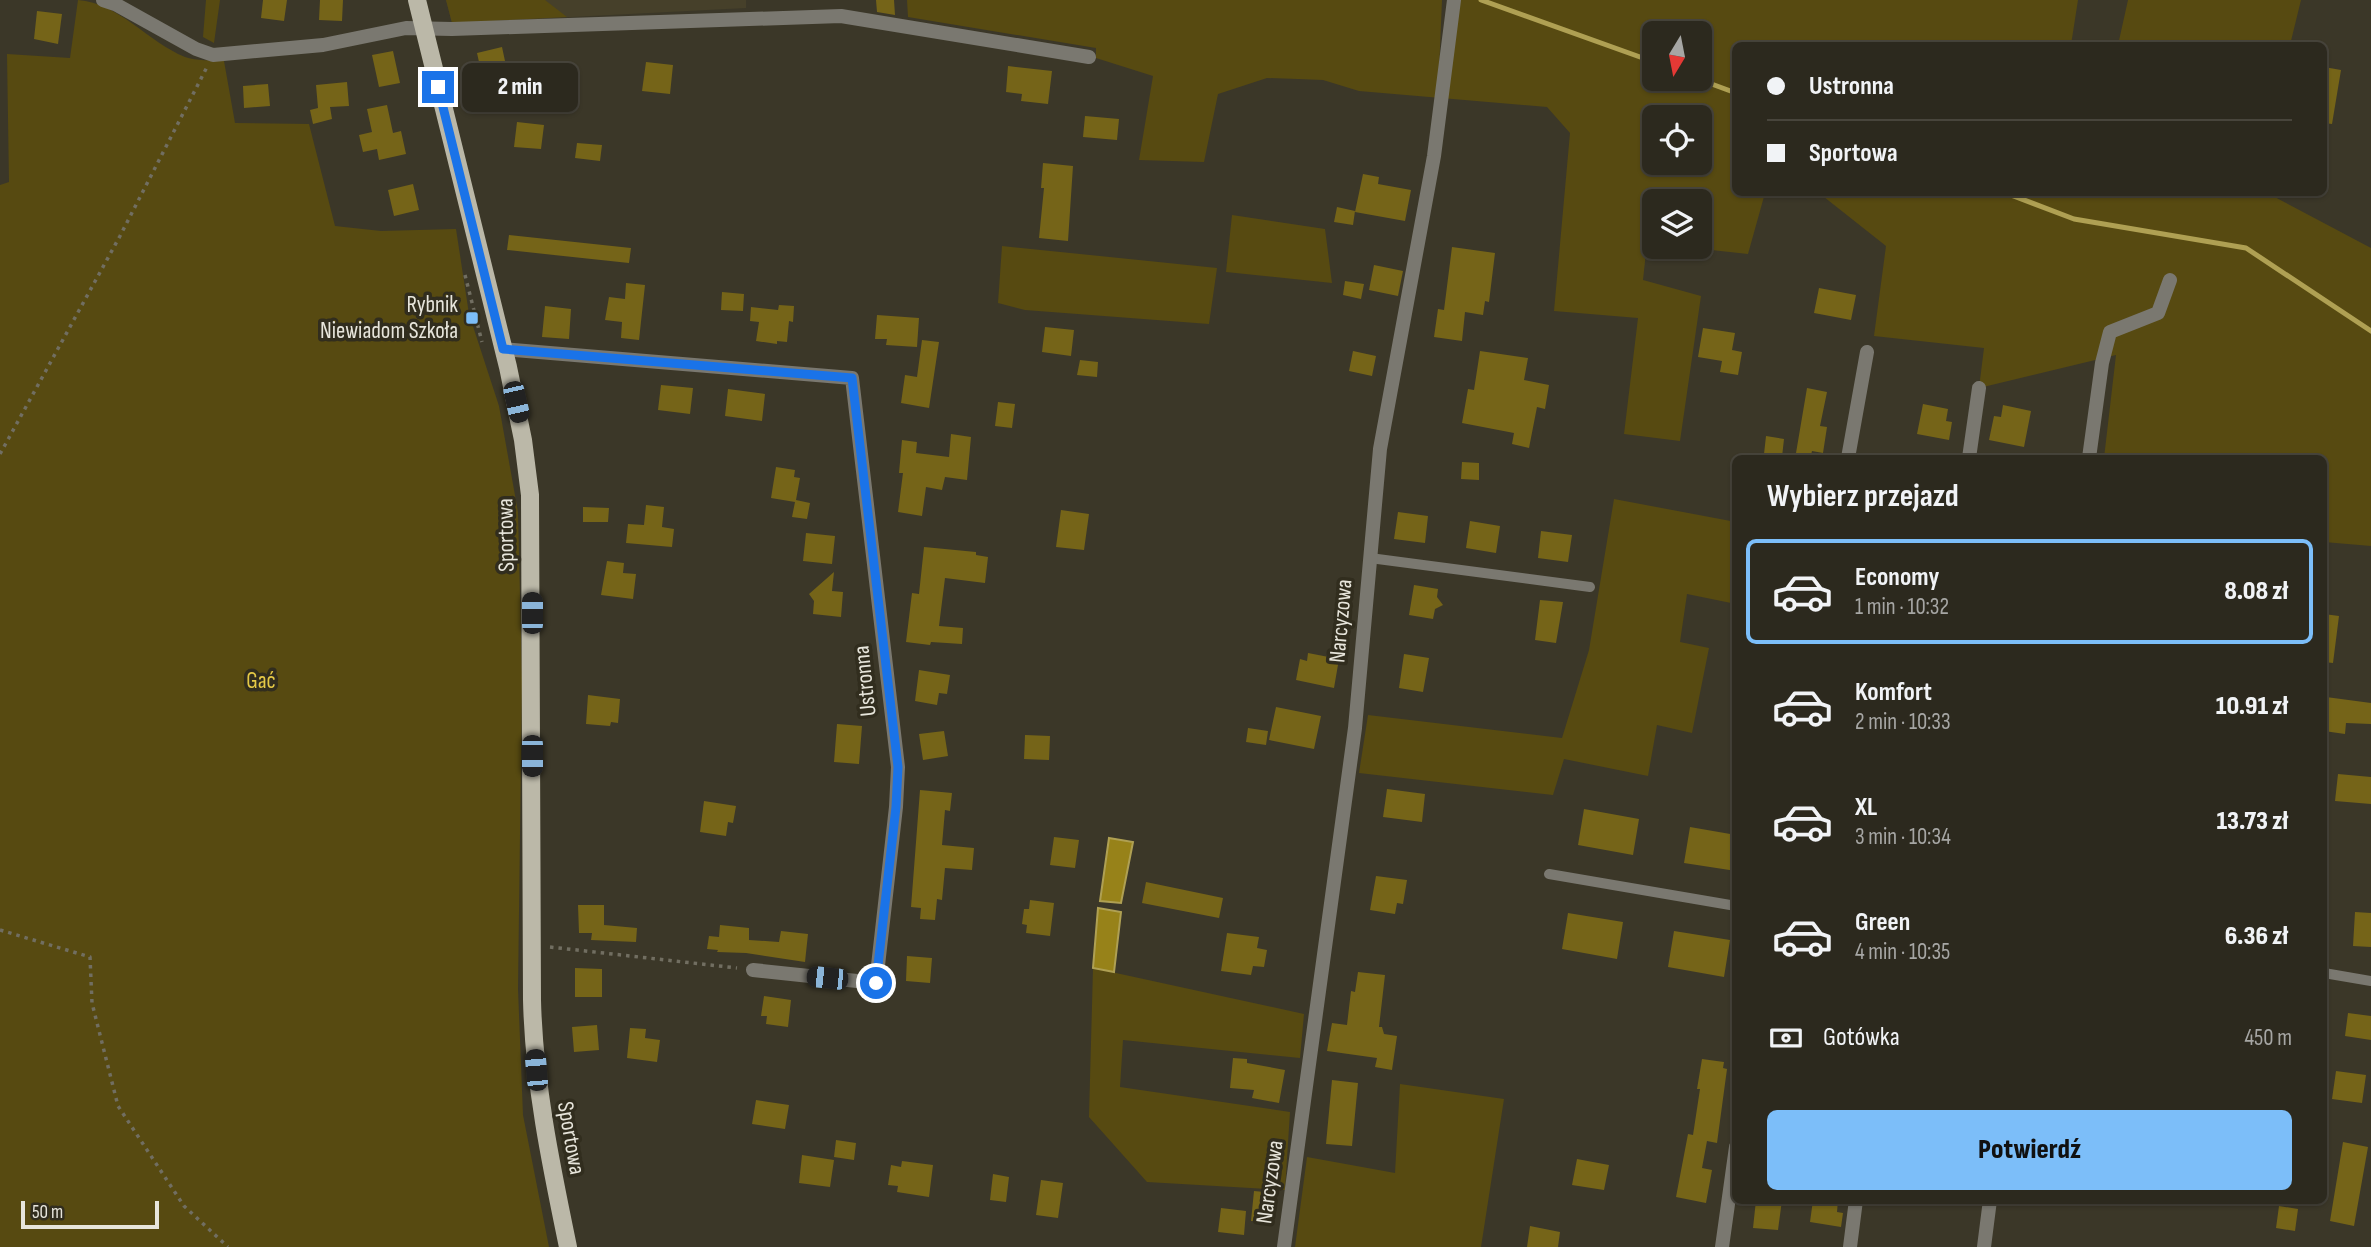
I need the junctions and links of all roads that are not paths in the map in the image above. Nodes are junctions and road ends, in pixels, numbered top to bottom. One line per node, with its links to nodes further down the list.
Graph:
1 (103, 0): 4 (street)
2 (417, 0): 4 (main road, Sportowa)
3 (1454, 0): 13 (street, Narcyzowa)
4 (424, 28): 5 (street); 7 (main road, Sportowa)
5 (1089, 57)
6 (2170, 280): 12 (street)
7 (503, 349): 17 (street, Ustronna); 23 (main road, Sportowa)
8 (1867, 352): 10 (street)
9 (1979, 388): 11 (street)
10 (1849, 455)
11 (1969, 455)
12 (2089, 455)
13 (1370, 558): 14 (lane); 24 (street, Narcyzowa)
14 (1590, 587)
15 (1549, 874): 16 (lane)
16 (1732, 905)
17 (753, 970)
18 (2327, 974): 19 (lane)
19 (2371, 981)
20 (1732, 1176): 25 (street)
21 (1855, 1204): 26 (street)
22 (1989, 1204): 27 (street)
23 (568, 1247)
24 (1283, 1247)
25 (1722, 1247)
26 (1850, 1247)
27 (1984, 1247)

